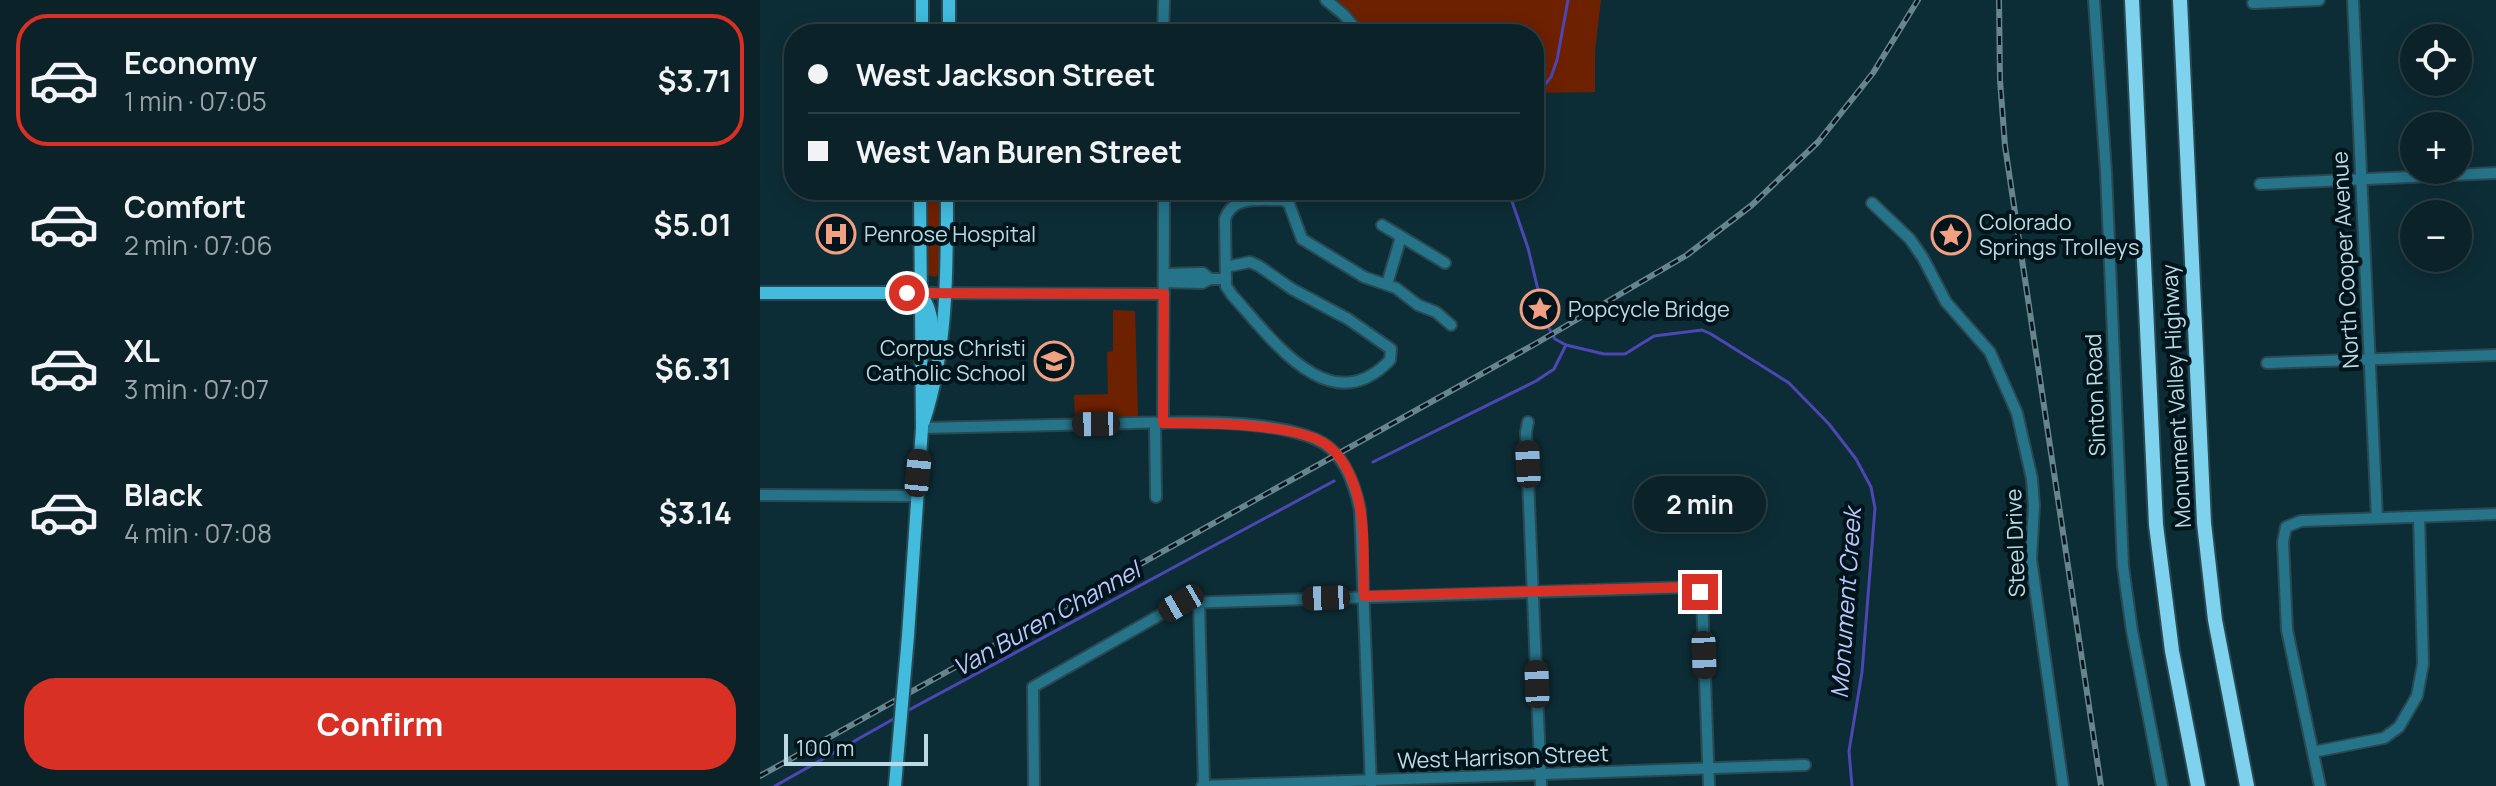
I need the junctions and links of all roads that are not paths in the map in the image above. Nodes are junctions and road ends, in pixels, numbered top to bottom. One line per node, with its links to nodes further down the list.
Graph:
1 (922, 0): 11 (main road)
2 (949, 0): 12 (main road)
3 (1164, 0): 13 (street)
4 (1326, 0): 14 (street)
5 (2094, 0): 58 (street, Sinton Road)
6 (2132, 0): 59 (highway, Monument Valley Highway)
7 (2319, 0): 10 (street)
8 (2353, 0): 16 (street, North Cooper Avenue)
9 (2180, 3): 60 (highway, Monument Valley Highway)
10 (2253, 3)
11 (922, 24)
12 (949, 24)
13 (1163, 24)
14 (1352, 24)
15 (2496, 173): 16 (street)
16 (2362, 179): 17 (street); 33 (street, North Cooper Avenue)
17 (2260, 184)
18 (920, 200): 29 (main road)
19 (947, 200): 30 (main road)
20 (1164, 200): 26 (street)
21 (1872, 203): 57 (street, Steel Drive)
22 (1382, 225): 23 (street)
23 (1401, 237): 24 (street); 27 (street)
24 (1445, 263)
25 (1226, 273): 25 (street); 26 (street); 27 (street)
26 (1164, 284): 30 (street); 37 (street)
27 (1387, 284): 31 (street)
28 (760, 293): 29 (main road)
29 (919, 293): 30 (street); 35 (main road); 38 (main road)
30 (946, 293): 35 (main road)
31 (1451, 325)
32 (2496, 355): 33 (street)
33 (2370, 360): 34 (street); 44 (street, North Cooper Avenue)
34 (2267, 363)
35 (934, 376): 38 (main road)
36 (1528, 422): 45 (street)
37 (1159, 423): 38 (street); 41 (street); 46 (street)
38 (922, 428): 40 (main road)
39 (760, 495): 40 (street)
40 (916, 496): 53 (main road, bridge)
41 (1156, 497)
42 (2496, 514): 43 (street)
43 (2419, 517): 44 (street); 48 (street)
44 (2377, 518): 48 (street)
45 (1533, 592): 46 (street); 50 (street); 51 (street)
46 (1364, 596): 47 (street); 52 (street)
47 (1199, 602): 54 (street); 55 (street)
48 (2313, 752): 61 (street)
49 (1805, 765): 50 (street, West Harrison Street)
50 (1709, 770): 51 (street, West Harrison Street); 56 (street)
51 (1540, 781): 52 (street, West Harrison Street)
52 (1371, 784): 55 (street, West Harrison Street)
53 (895, 786)
54 (1034, 786)
55 (1203, 786)
56 (1709, 786)
57 (2063, 786)
58 (2162, 786)
59 (2198, 786)
60 (2247, 786)
61 (2320, 786)

